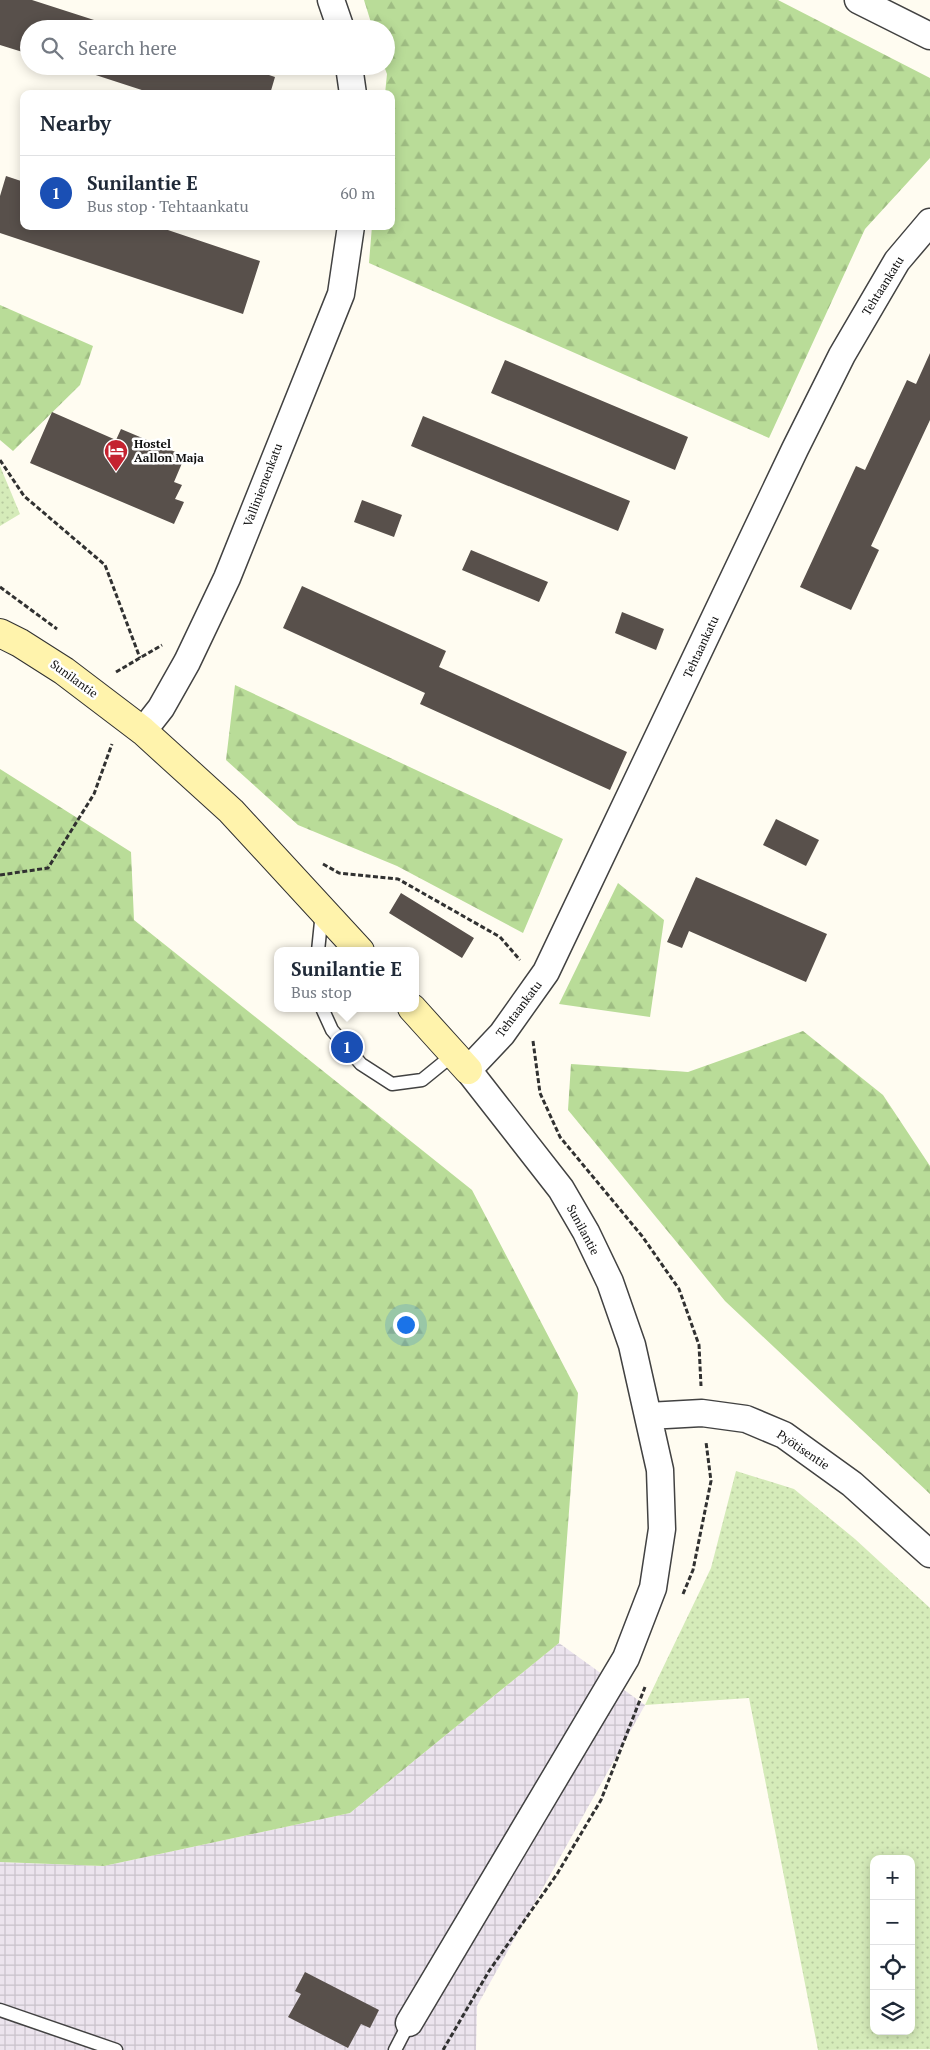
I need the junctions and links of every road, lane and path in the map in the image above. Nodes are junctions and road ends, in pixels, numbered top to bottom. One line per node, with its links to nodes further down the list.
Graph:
1 (331, 0): 3 (street)
2 (858, 0): 4 (street)
3 (338, 20)
4 (930, 36)
5 (350, 75): 6 (street)
6 (352, 90)
7 (930, 222): 19 (street, Tehtaankatu)
8 (350, 230): 13 (street, Valliniemenkatu)
9 (0, 460): 11 (path)
10 (0, 632): 12 (street, Sunilantie)
11 (140, 658)
12 (122, 715): 13 (street, Sunilantie); 15 (path)
13 (144, 732): 16 (street, Sunilantie)
14 (319, 862): 19 (path)
15 (0, 875)
16 (322, 910): 17 (lane); 18 (street, Sunilantie)
17 (318, 947)
18 (356, 947)
19 (528, 999): 22 (street, Tehtaankatu); 23 (path)
20 (324, 1012): 22 (lane)
21 (416, 1012): 22 (street)
22 (461, 1062): 24 (street, Sunilantie)
23 (702, 1413): 24 (street, Pyötisentie); 25 (street, Pyötisentie); 26 (path)
24 (648, 1416): 29 (street, Sunilantie)
25 (930, 1554)
26 (682, 1597)
27 (648, 1679): 32 (path)
28 (0, 2010): 30 (lane)
29 (409, 2023): 31 (lane)
30 (116, 2050)
31 (395, 2050)
32 (443, 2050)

